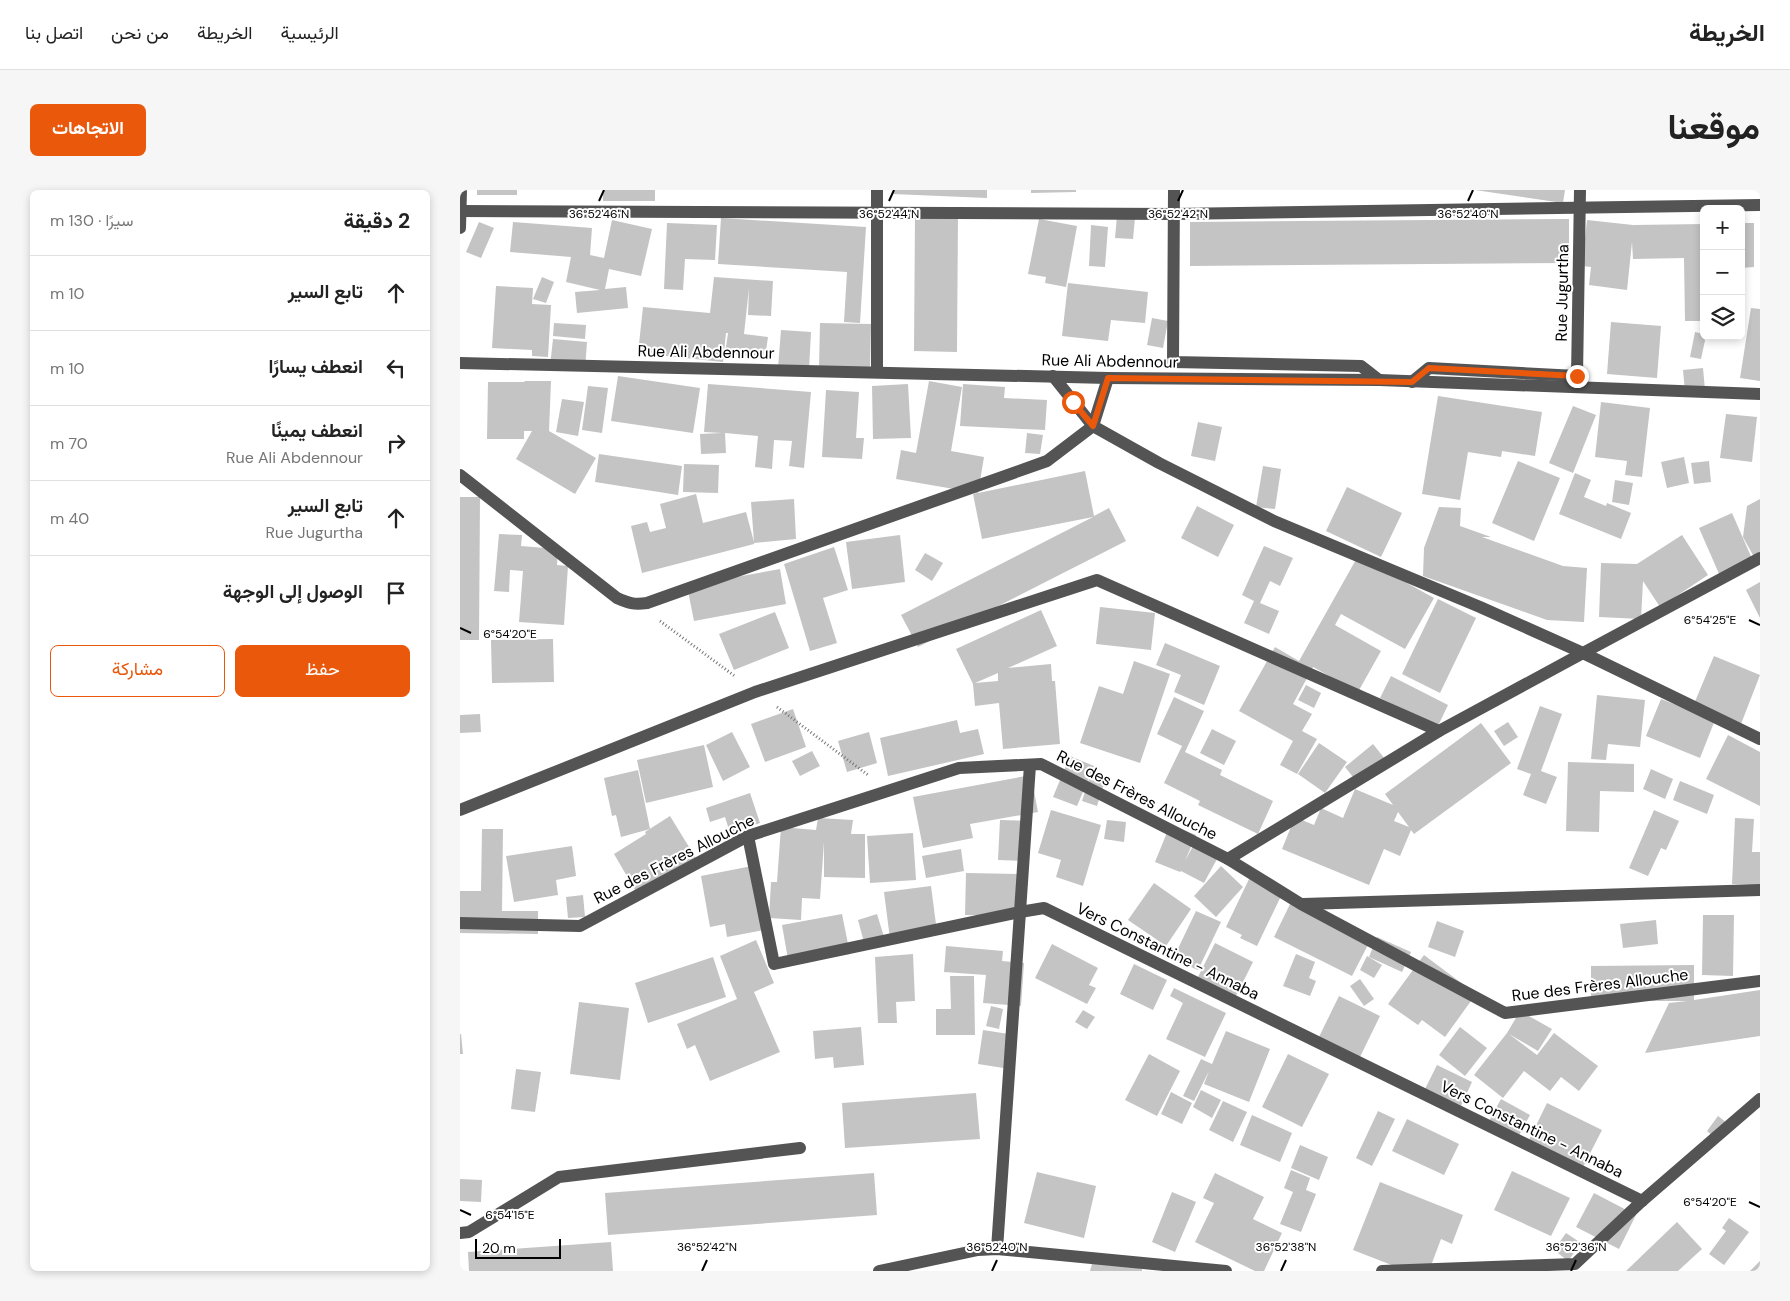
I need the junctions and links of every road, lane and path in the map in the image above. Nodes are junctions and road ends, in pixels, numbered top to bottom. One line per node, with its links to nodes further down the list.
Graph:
1 (460, 190): 7 (street)
2 (877, 190): 8 (street)
3 (1174, 190): 9 (street)
4 (1580, 190): 6 (street, Rue Jugurtha)
5 (1760, 205): 6 (street)
6 (1580, 209): 9 (street); 16 (street, Rue Jugurtha)
7 (460, 211): 8 (street); 10 (street)
8 (876, 212): 9 (street); 12 (street)
9 (1174, 214): 15 (street)
10 (460, 228)
11 (460, 363): 12 (street, Rue Ali Abdennour)
12 (877, 372): 13 (street, Rue Ali Abdennour)
13 (1053, 376): 14 (street, Rue Ali Abdennour); 18 (street)
14 (1108, 378): 15 (street, Rue Ali Abdennour); 18 (street)
15 (1379, 380): 16 (street, Rue Ali Abdennour)
16 (1412, 382): 17 (street, Rue Ali Abdennour)
17 (1760, 394)
18 (1093, 426): 19 (street); 21 (street)
19 (460, 475)
20 (1760, 558): 21 (street)
21 (1583, 653): 22 (street); 23 (street)
22 (1439, 731): 25 (street); 27 (street)
23 (1760, 739)
24 (1030, 765): 26 (street, Rue des Frères Allouche); 27 (street, Rue des Frères Allouche); 30 (street)
25 (460, 810)
26 (748, 836): 30 (street, Vers Constantine - Annaba); 31 (street, Rue des Frères Allouche)
27 (1228, 859): 29 (street, Rue des Frères Allouche)
28 (1760, 890): 29 (street)
29 (1301, 904): 32 (street, Rue des Frères Allouche)
30 (1020, 912): 35 (street, Vers Constantine - Annaba); 37 (street)
31 (460, 923)
32 (1760, 981)
33 (1760, 1099): 35 (street)
34 (800, 1148): 36 (street)
35 (1642, 1201): 40 (street)
36 (460, 1233)
37 (997, 1248): 38 (street); 39 (street)
38 (879, 1271)
39 (1226, 1271)
40 (1382, 1271)

